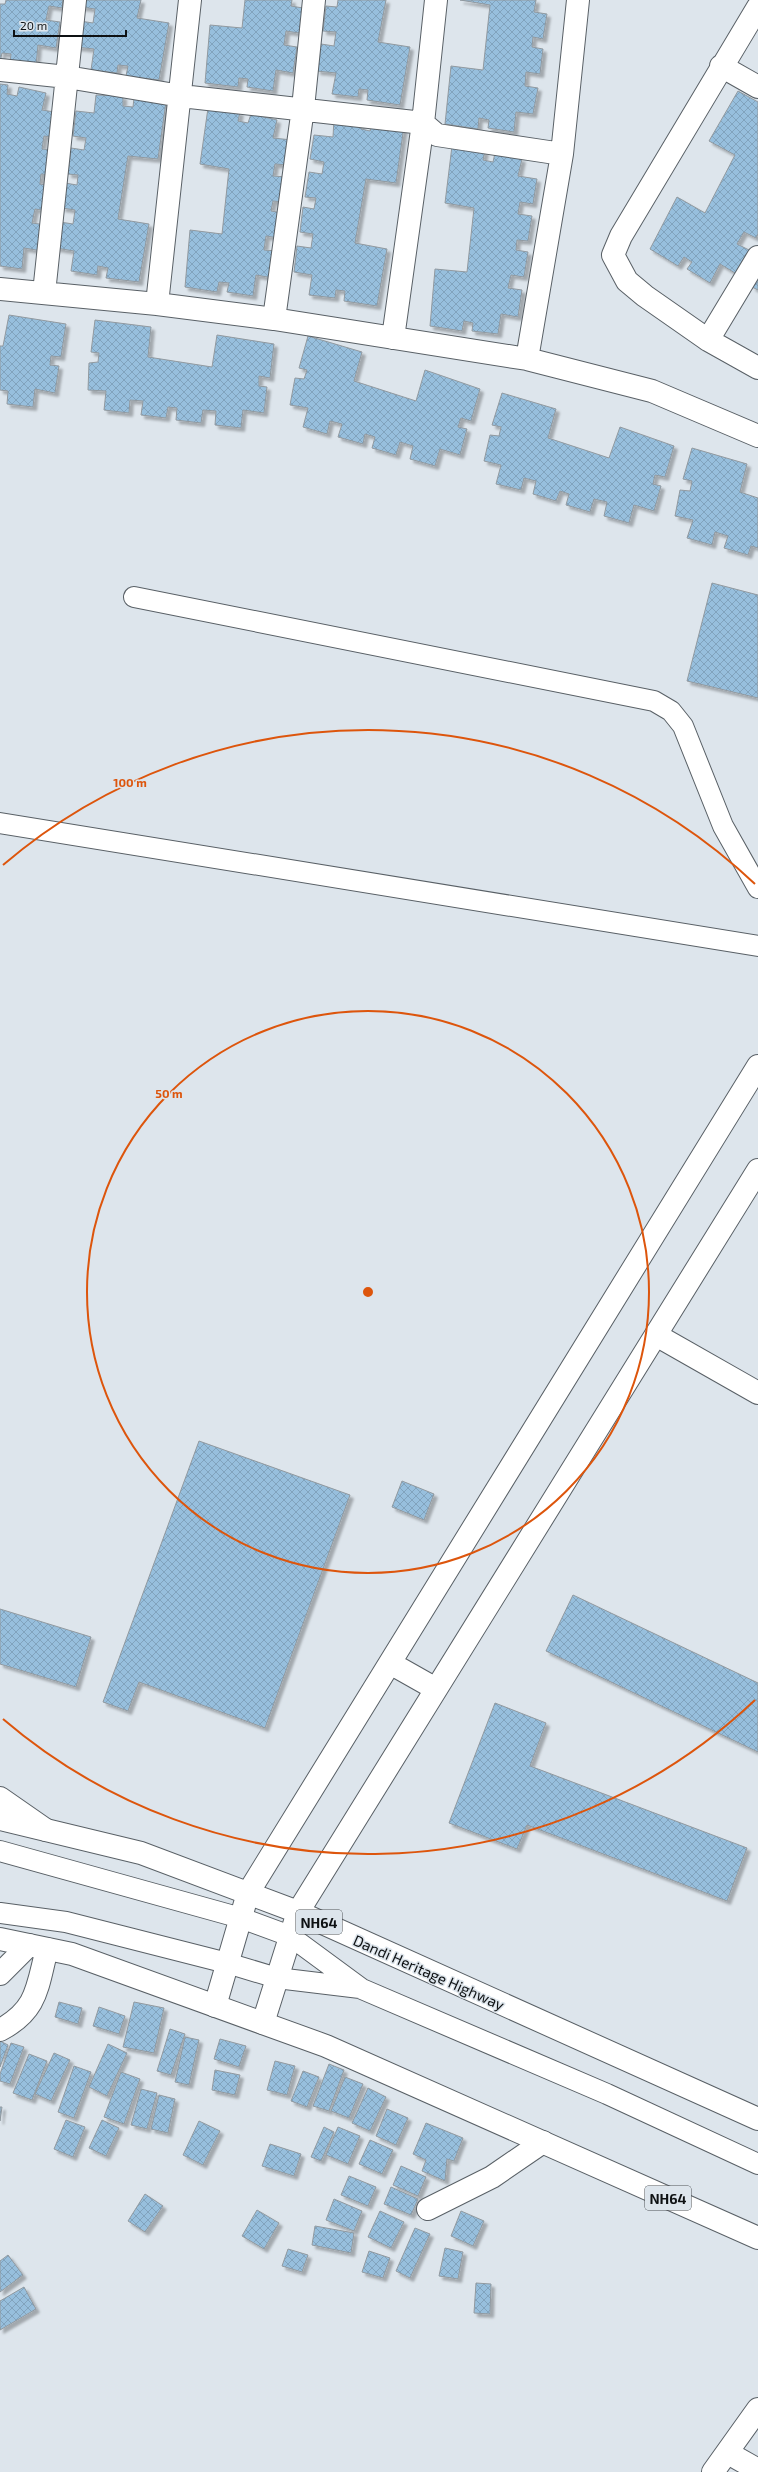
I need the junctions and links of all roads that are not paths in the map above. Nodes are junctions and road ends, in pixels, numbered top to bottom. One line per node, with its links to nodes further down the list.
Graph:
1 (75, 0): 9 (main road)
2 (190, 0): 11 (main road)
3 (314, 0): 12 (main road)
4 (436, 0): 13 (main road)
5 (578, 0): 14 (main road)
6 (758, 6): 7 (main road)
7 (722, 66): 10 (main road); 21 (main road)
8 (0, 70): 9 (main road)
9 (67, 77): 11 (main road); 17 (main road)
10 (758, 87)
11 (181, 96): 12 (main road); 18 (main road)
12 (303, 108): 13 (main road); 19 (main road)
13 (423, 123): 14 (main road); 20 (main road)
14 (562, 154): 22 (main road)
15 (758, 257): 21 (main road)
16 (0, 289): 17 (main road)
17 (44, 292): 18 (main road)
18 (156, 304): 19 (main road)
19 (274, 319): 20 (main road)
20 (393, 338): 22 (main road)
21 (708, 340): 23 (main road)
22 (526, 359): 24 (main road)
23 (758, 368)
24 (758, 436)
25 (134, 598): 27 (lane)
26 (0, 824): 28 (lane)
27 (758, 888)
28 (758, 946)
29 (758, 1066): 33 (main road)
30 (758, 1170): 31 (main road)
31 (656, 1335): 32 (main road); 34 (main road)
32 (758, 1393)
33 (390, 1663): 34 (main road); 39 (main road)
34 (436, 1689): 40 (main road)
35 (0, 1798): 37 (main road)
36 (0, 1819): 37 (main road, Dandi Heritage Highway / NH64)
37 (46, 1830): 39 (main road, Dandi Heritage Highway / NH64)
38 (0, 1851): 42 (lane)
39 (248, 1893): 40 (main road, Dandi Heritage Highway / NH64); 42 (main road)
40 (298, 1912): 43 (main road); 53 (main road, Dandi Heritage Highway / NH64)
41 (0, 1913): 46 (lane)
42 (241, 1918): 43 (lane); 46 (main road)
43 (290, 1936): 48 (main road); 49 (lane)
44 (0, 1939): 45 (main road, NH64)
45 (38, 1947): 47 (main road); 50 (main road, NH64); 52 (main road)
46 (227, 1963): 48 (lane); 50 (main road)
47 (0, 1974)
48 (277, 1978): 49 (lane); 51 (main road)
49 (362, 1989): 55 (lane)
50 (215, 2006): 51 (main road, NH64)
51 (263, 2023): 54 (main road, NH64)
52 (0, 2030)
53 (758, 2119)
54 (542, 2142): 56 (main road); 57 (main road, NH64)
55 (758, 2164)
56 (428, 2208)
57 (758, 2238)
58 (758, 2409): 59 (main road)
59 (733, 2446): 60 (main road); 61 (main road)
60 (758, 2470)
61 (713, 2472)

